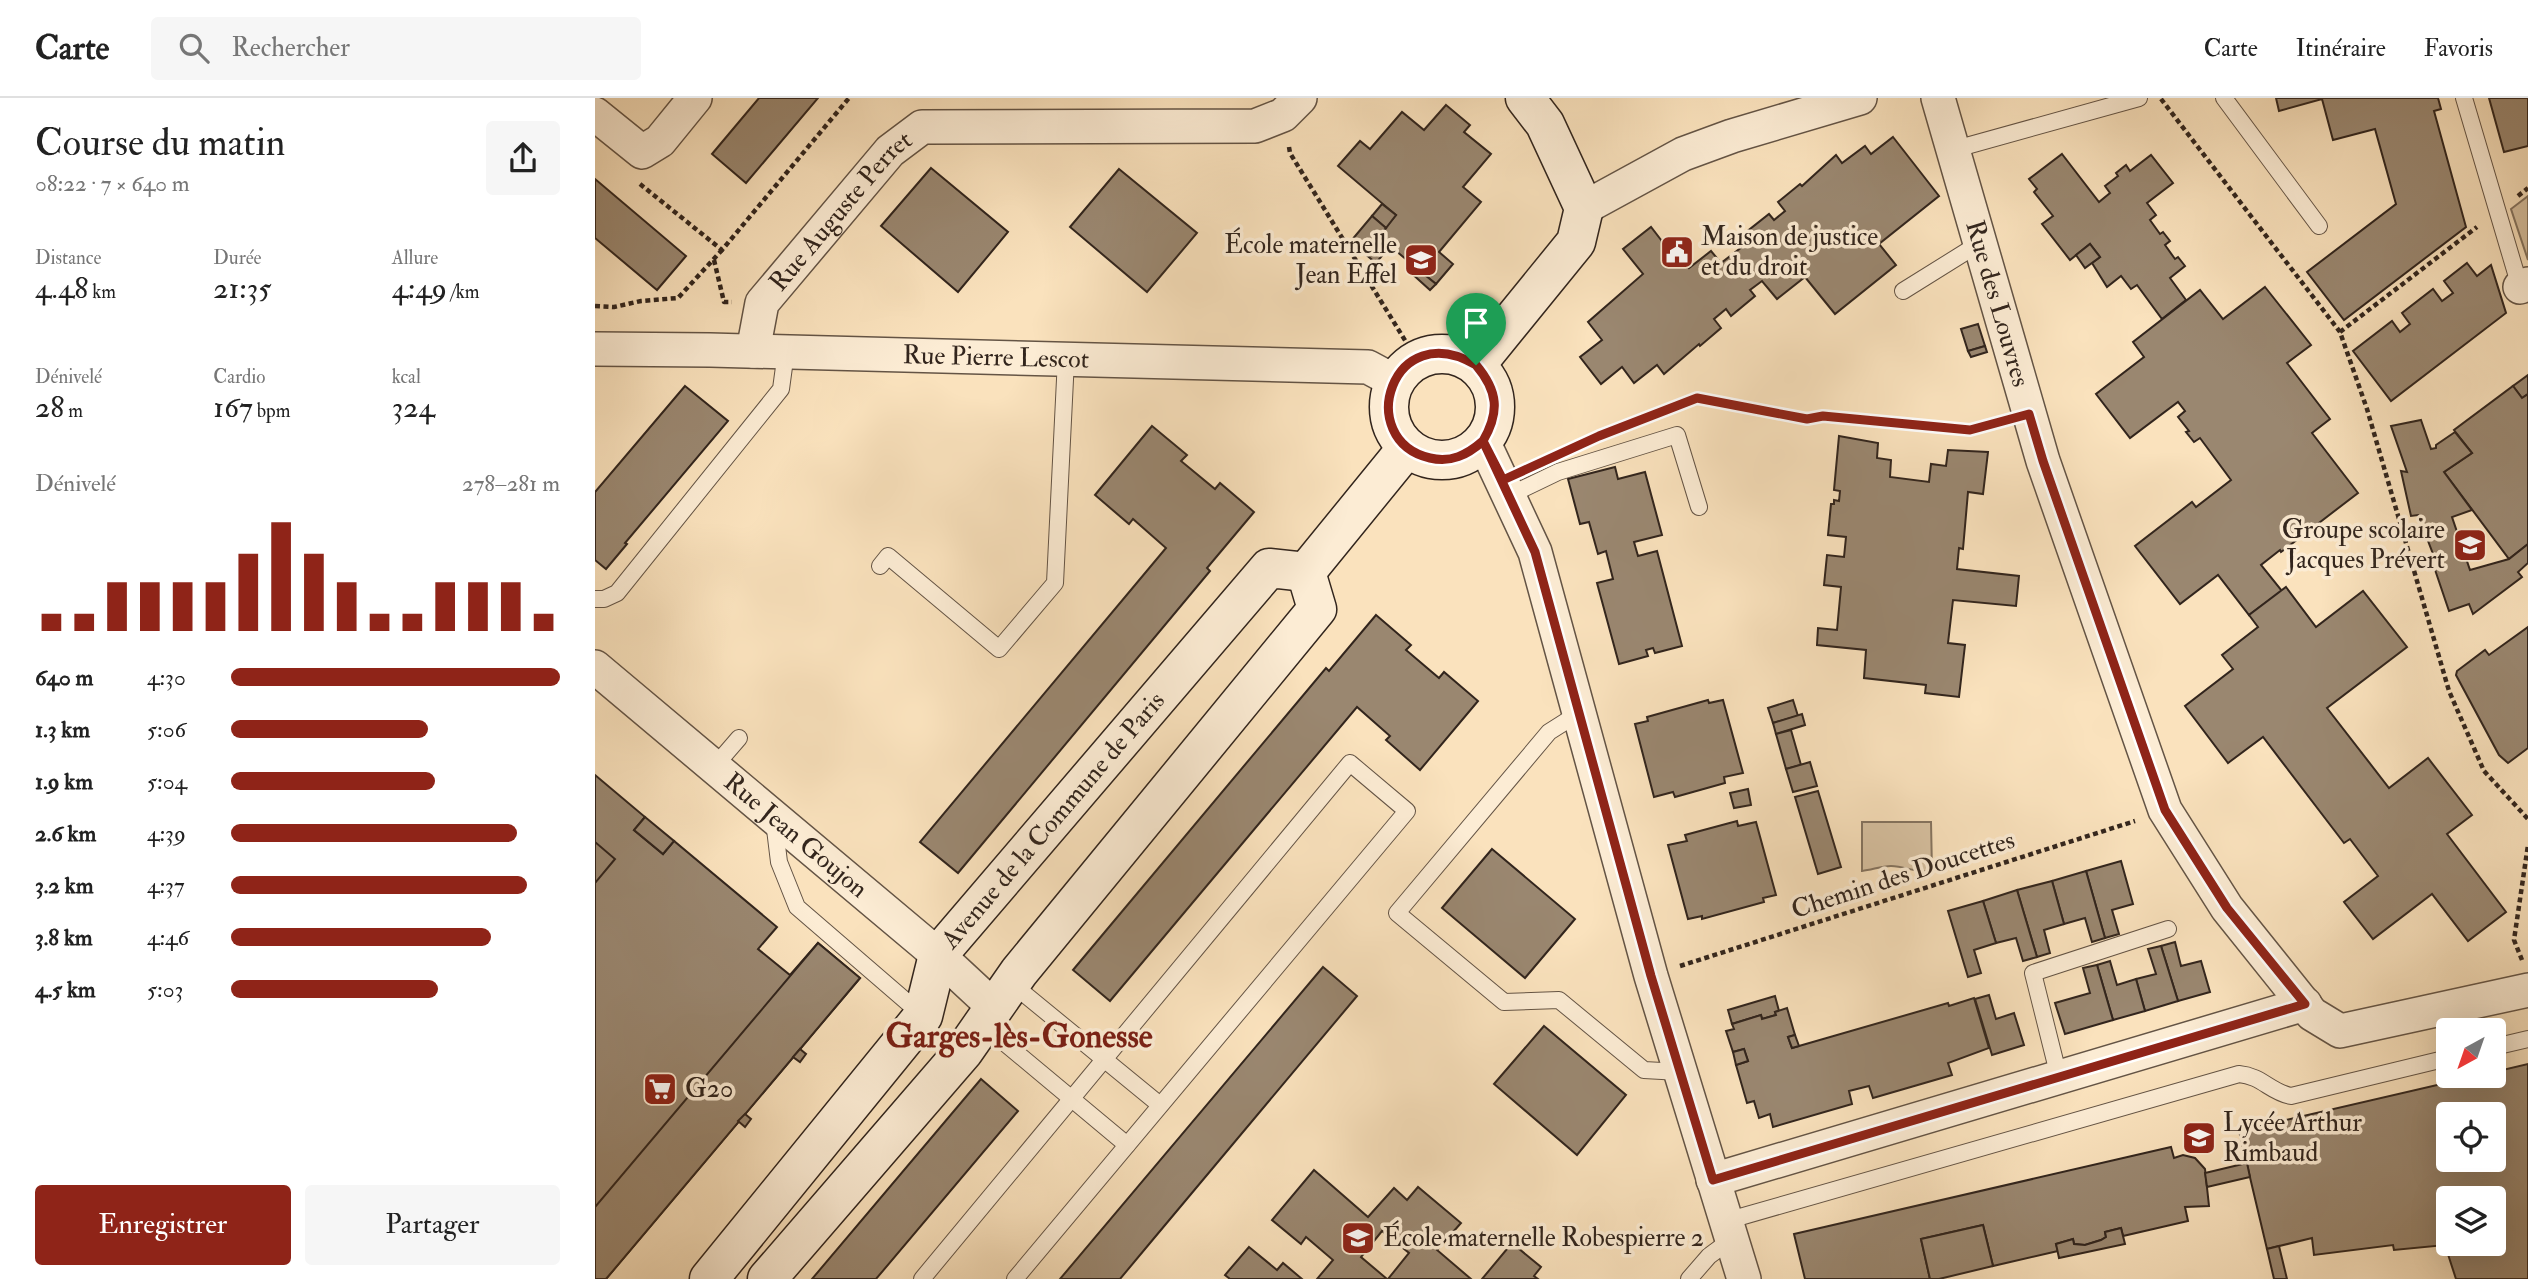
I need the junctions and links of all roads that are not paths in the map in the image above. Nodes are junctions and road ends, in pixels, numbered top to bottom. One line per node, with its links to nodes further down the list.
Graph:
1 (695, 98): 9 (street)
2 (1525, 98): 11 (street)
3 (1860, 98): 11 (street)
4 (1938, 98): 10 (street, Rue des Louvres)
5 (2139, 98): 10 (lane)
6 (2224, 98): 12 (lane)
7 (2464, 98): 14 (lane)
8 (1291, 106): 17 (street, Rue Auguste Perret)
9 (595, 114)
10 (1952, 150): 13 (street, Rue des Louvres)
11 (1584, 208): 20 (street)
12 (2319, 226)
13 (1980, 243): 15 (lane); 37 (street, Rue des Louvres)
14 (2524, 286)
15 (1903, 291)
16 (595, 349): 17 (street, Rue Pierre Lescot)
17 (753, 351): 18 (street, Rue Pierre Lescot)
18 (786, 352): 19 (street, Rue Pierre Lescot); 28 (lane)
19 (1066, 359): 21 (street, Rue Pierre Lescot); 26 (lane)
20 (1476, 365): 21 (street); 22 (street)
21 (1405, 370): 23 (street)
22 (1483, 441): 23 (street); 24 (street)
23 (1407, 448): 27 (street)
24 (1510, 495): 25 (lane); 30 (street)
25 (1699, 507)
26 (880, 566)
27 (1306, 572): 35 (street, Avenue de la Commune de Paris); 38 (street)
28 (595, 599)
29 (595, 667): 32 (street, Rue Jean Goujon)
30 (1579, 713): 44 (street); 44 (lane)
31 (739, 738): 32 (lane)
32 (714, 767): 33 (street, Rue Jean Goujon)
33 (774, 818): 35 (street, Rue Jean Goujon); 39 (lane)
34 (2168, 929): 45 (lane)
35 (938, 955): 38 (street, Rue Jean Goujon); 39 (street, Avenue de la Commune de Paris)
36 (2526, 977): 37 (street, Rue des Louvres)
37 (2305, 1004): 45 (street)
38 (996, 1005): 42 (lane); 46 (lane); 52 (street)
39 (923, 1016): 51 (street, Avenue de la Commune de Paris)
40 (2528, 1039): 41 (lane)
41 (2506, 1044)
42 (1104, 1059): 46 (lane); 47 (lane); 47 (lane)
43 (2436, 1061): 50 (lane)
44 (1680, 1072): 49 (street)
45 (2059, 1077): 49 (street)
46 (1071, 1099): 48 (lane); 53 (lane)
47 (1160, 1105): 48 (lane)
48 (1127, 1145): 54 (lane)
49 (1713, 1180): 50 (street)
50 (1729, 1230): 55 (lane); 56 (street)
51 (709, 1279)
52 (767, 1279)
53 (922, 1279)
54 (1014, 1279)
55 (1689, 1279)
56 (1744, 1279)

